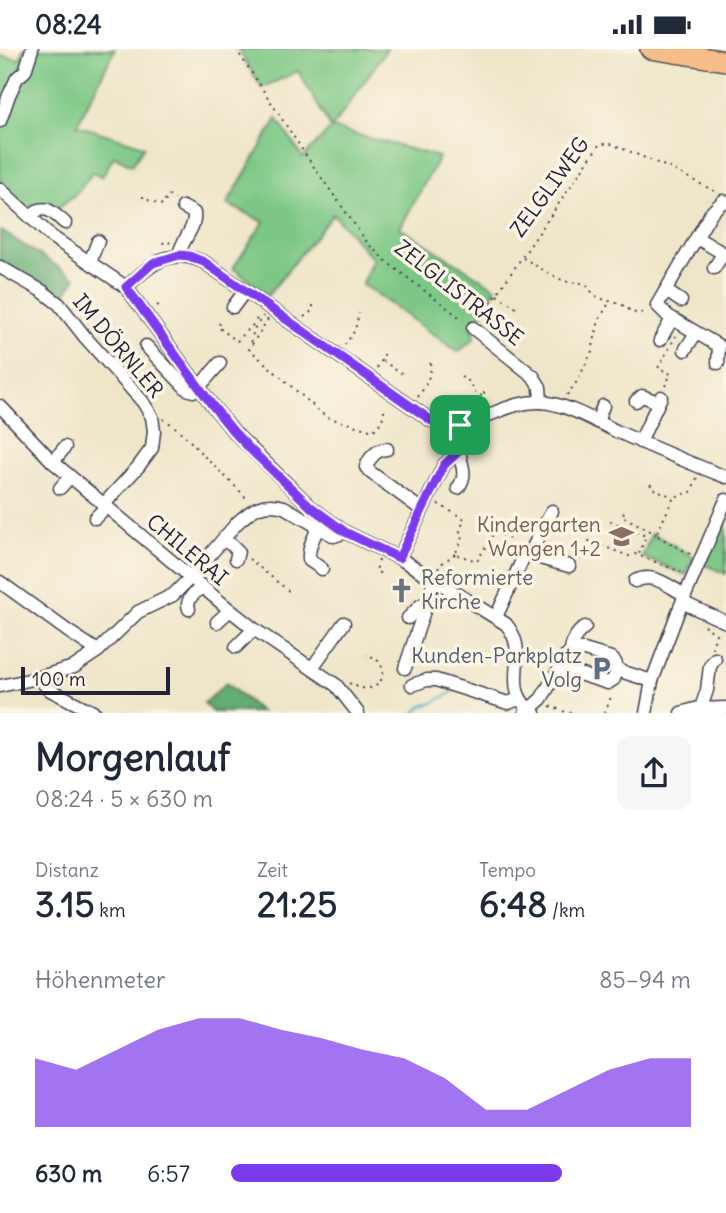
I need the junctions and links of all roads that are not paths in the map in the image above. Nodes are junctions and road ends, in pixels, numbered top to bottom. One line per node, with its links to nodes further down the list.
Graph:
1 (32, 49): 4 (street)
2 (650, 49): 3 (highway)
3 (726, 61)
4 (0, 121)
5 (0, 189): 8 (street)
6 (724, 202): 10 (street)
7 (183, 207): 13 (street)
8 (30, 216): 9 (street); 14 (street)
9 (65, 223)
10 (697, 238): 12 (street); 19 (street)
11 (98, 241): 14 (street)
12 (723, 250): 16 (street)
13 (179, 255): 17 (street); 18 (street)
14 (90, 262): 17 (street)
15 (0, 267): 49 (street, IM DÖRNLER)
16 (714, 268)
17 (126, 287): 31 (street)
18 (244, 291): 21 (street); 37 (street)
19 (666, 291): 20 (street); 22 (street)
20 (681, 301)
21 (233, 307)
22 (677, 322): 24 (street); 25 (street)
23 (473, 328): 33 (street, ZELGLISTRASSE)
24 (696, 333): 26 (street); 28 (street)
25 (660, 340)
26 (722, 343): 29 (street)
27 (146, 346): 31 (street)
28 (685, 350)
29 (719, 363)
30 (219, 367): 31 (street)
31 (200, 389): 53 (street)
32 (636, 401): 39 (street)
33 (541, 402): 36 (street); 37 (street)
34 (0, 406): 38 (street, CHILERAI)
35 (603, 406): 36 (street)
36 (597, 422): 39 (street)
37 (460, 425): 42 (street)
38 (34, 438): 40 (street); 44 (street, CHILERAI)
39 (640, 442): 43 (street)
40 (65, 447)
41 (387, 449): 48 (street)
42 (459, 451): 45 (street); 48 (street)
43 (726, 477)
44 (73, 479): 46 (street); 49 (street, CHILERAI)
45 (458, 488)
46 (63, 491)
47 (726, 500): 65 (street)
48 (425, 504): 57 (street)
49 (103, 505): 51 (street, IM DÖRNLER); 61 (street, CHILERAI)
50 (552, 511): 55 (street)
51 (92, 515)
52 (318, 527): 53 (street); 54 (street); 59 (street)
53 (345, 532): 57 (street)
54 (223, 540): 56 (street); 61 (street)
55 (529, 555): 58 (street); 69 (street)
56 (240, 556)
57 (399, 558): 60 (street)
58 (569, 566)
59 (321, 569)
60 (435, 577): 66 (street); 69 (street)
61 (190, 578): 64 (street, CHILERAI); 77 (street)
62 (635, 581): 65 (street)
63 (0, 582): 77 (street)
64 (202, 587): 67 (street); 68 (street, CHILERAI)
65 (684, 597): 72 (street); 85 (street)
66 (427, 602): 70 (street); 81 (street)
67 (189, 609)
68 (230, 610): 71 (street); 75 (street, CHILERAI)
69 (496, 617): 88 (street)
70 (408, 618)
71 (217, 622)
72 (726, 622)
73 (344, 623): 80 (street)
74 (585, 627): 78 (street)
75 (254, 629): 76 (street); 80 (street, CHILERAI)
76 (236, 647)
77 (97, 651): 84 (street)
78 (571, 652): 82 (street); 83 (street)
79 (712, 663): 89 (street)
80 (312, 668): 92 (street, CHILERAI)
81 (405, 668)
82 (560, 668): 83 (street); 93 (street)
83 (617, 670): 85 (street)
84 (38, 678): 87 (street); 91 (street)
85 (652, 681): 94 (street)
86 (412, 685): 88 (street)
87 (0, 686)
88 (518, 692): 93 (street)
89 (701, 708): 90 (street); 95 (street)
90 (726, 708)
91 (95, 712)
92 (358, 712)
93 (529, 712)
94 (646, 712)
95 (681, 712)

